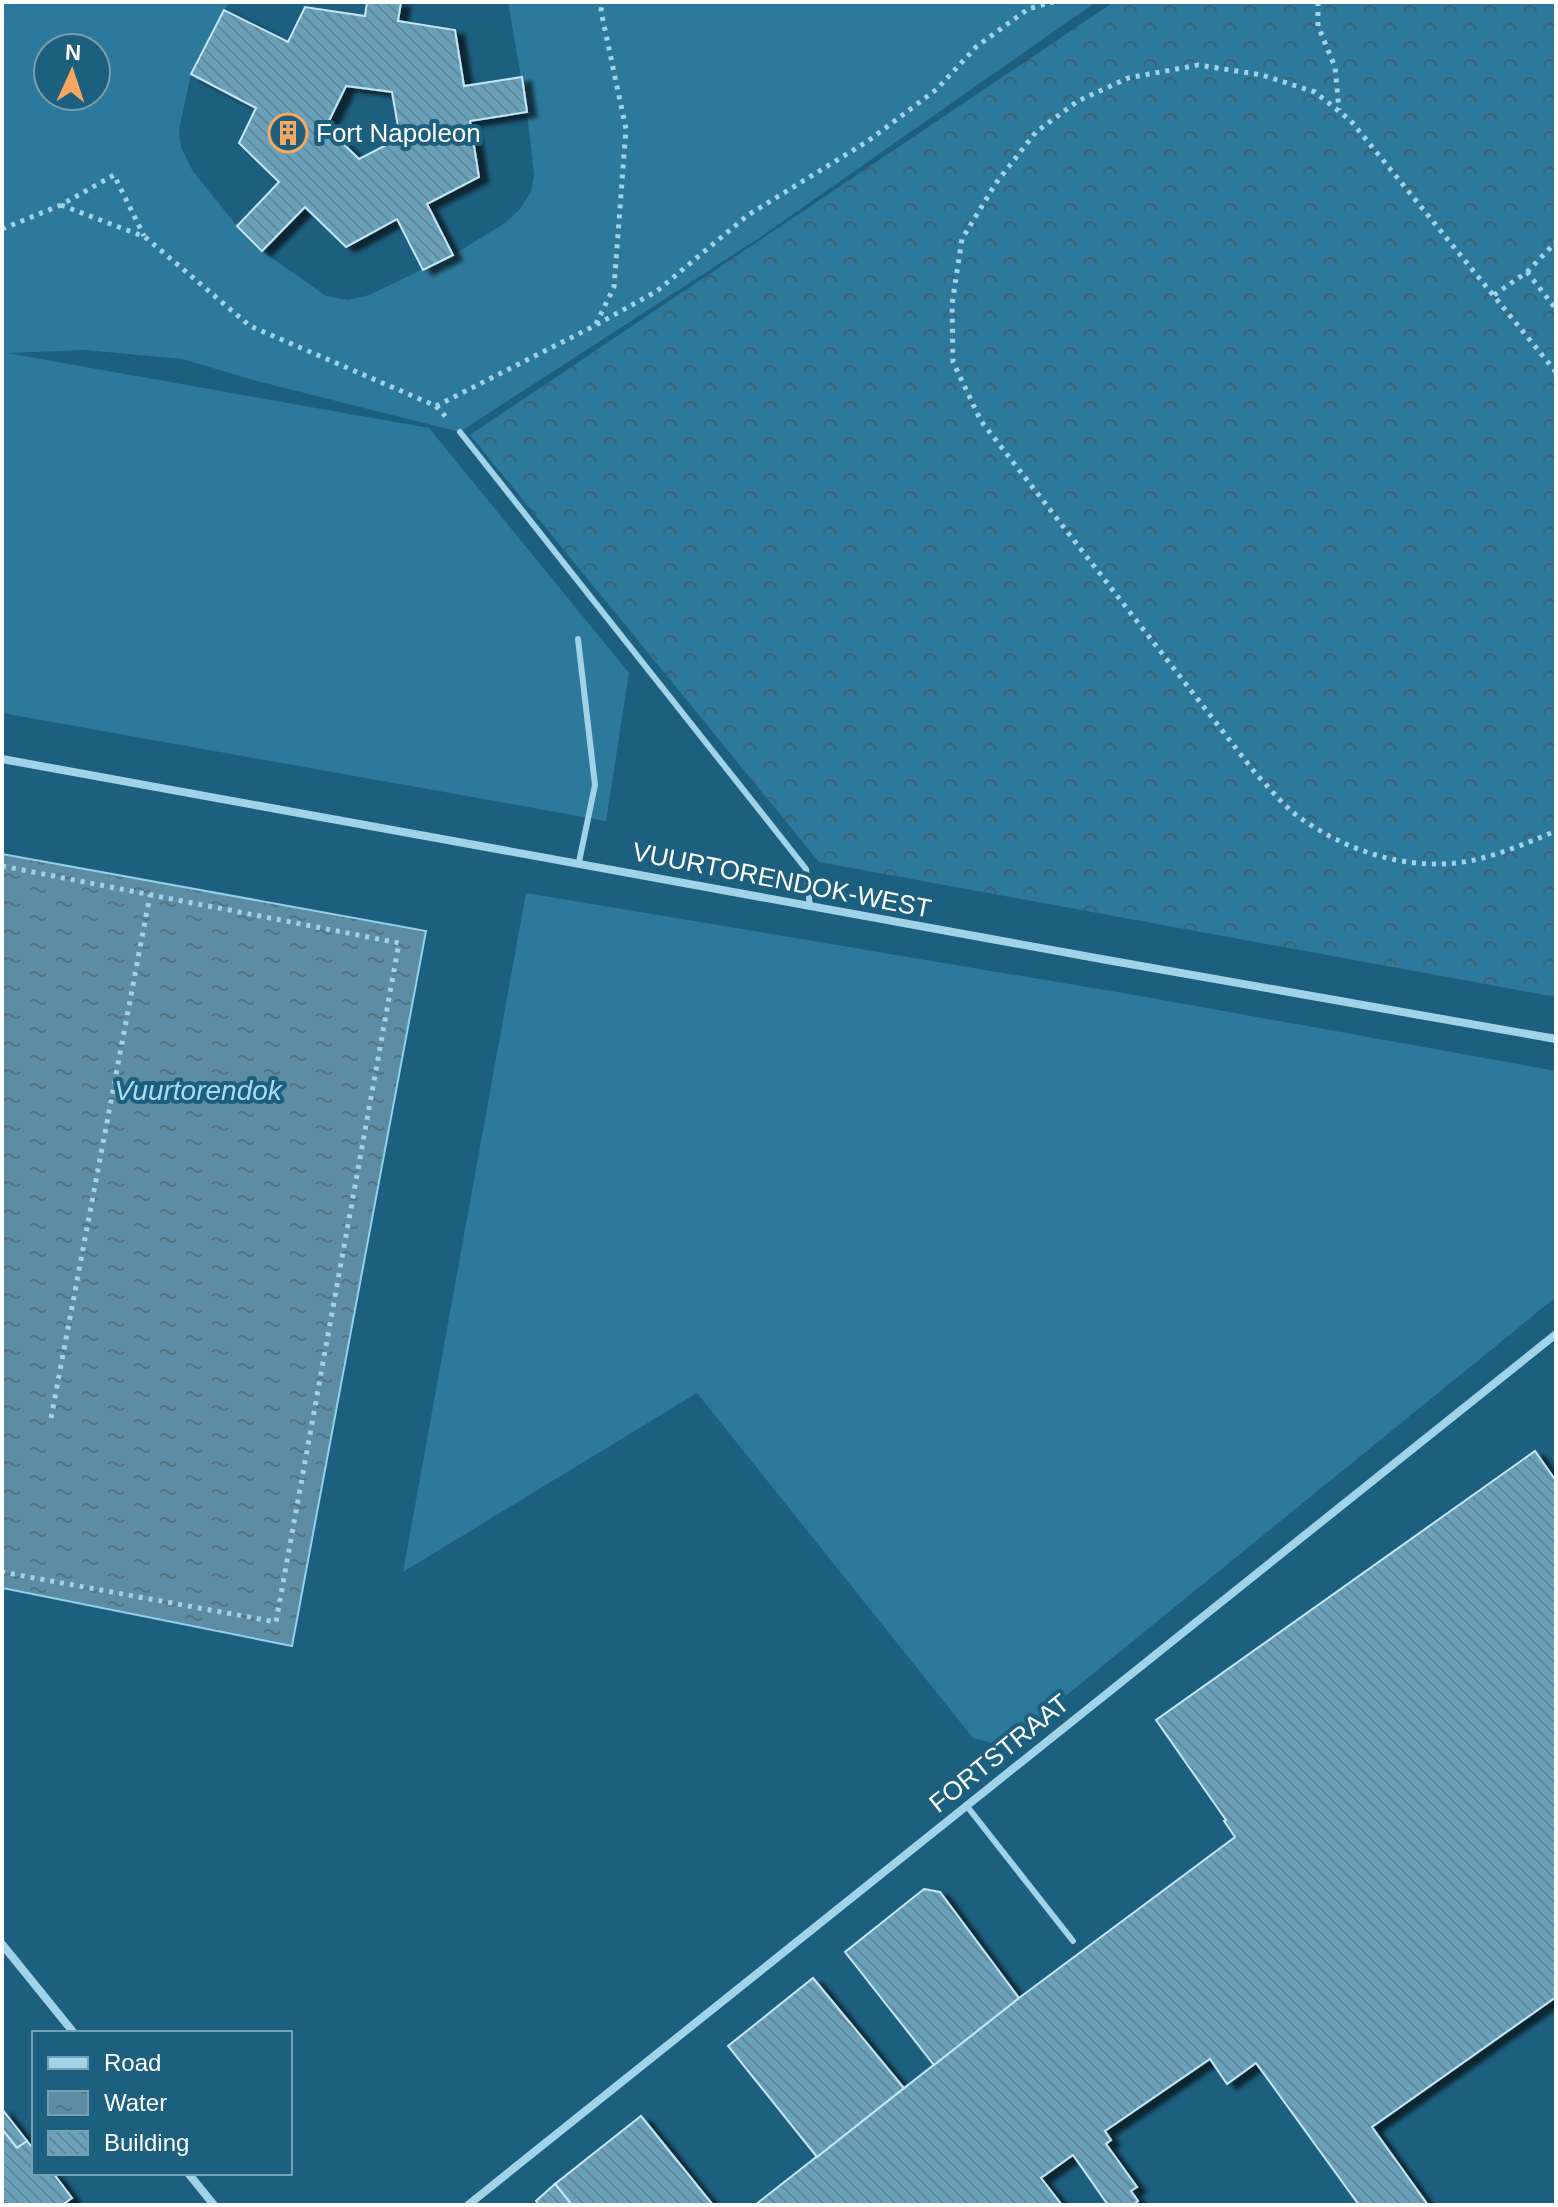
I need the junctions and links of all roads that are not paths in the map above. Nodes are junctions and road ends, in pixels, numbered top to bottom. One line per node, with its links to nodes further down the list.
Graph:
1 (460, 432): 5 (lane)
2 (578, 639): 4 (lane)
3 (2, 759): 4 (street, VUURTORENDOK-WEST)
4 (579, 862): 5 (street, VUURTORENDOK-WEST)
5 (810, 907): 6 (street, VUURTORENDOK-WEST)
6 (1556, 1039)
7 (1556, 1334): 8 (street, FORTSTRAAT)
8 (966, 1805): 9 (lane); 14 (street, FORTSTRAAT)
9 (1073, 1941)
10 (2, 1944): 11 (street)
11 (72, 2031)
12 (190, 2175): 13 (street)
13 (214, 2205)
14 (468, 2205)

